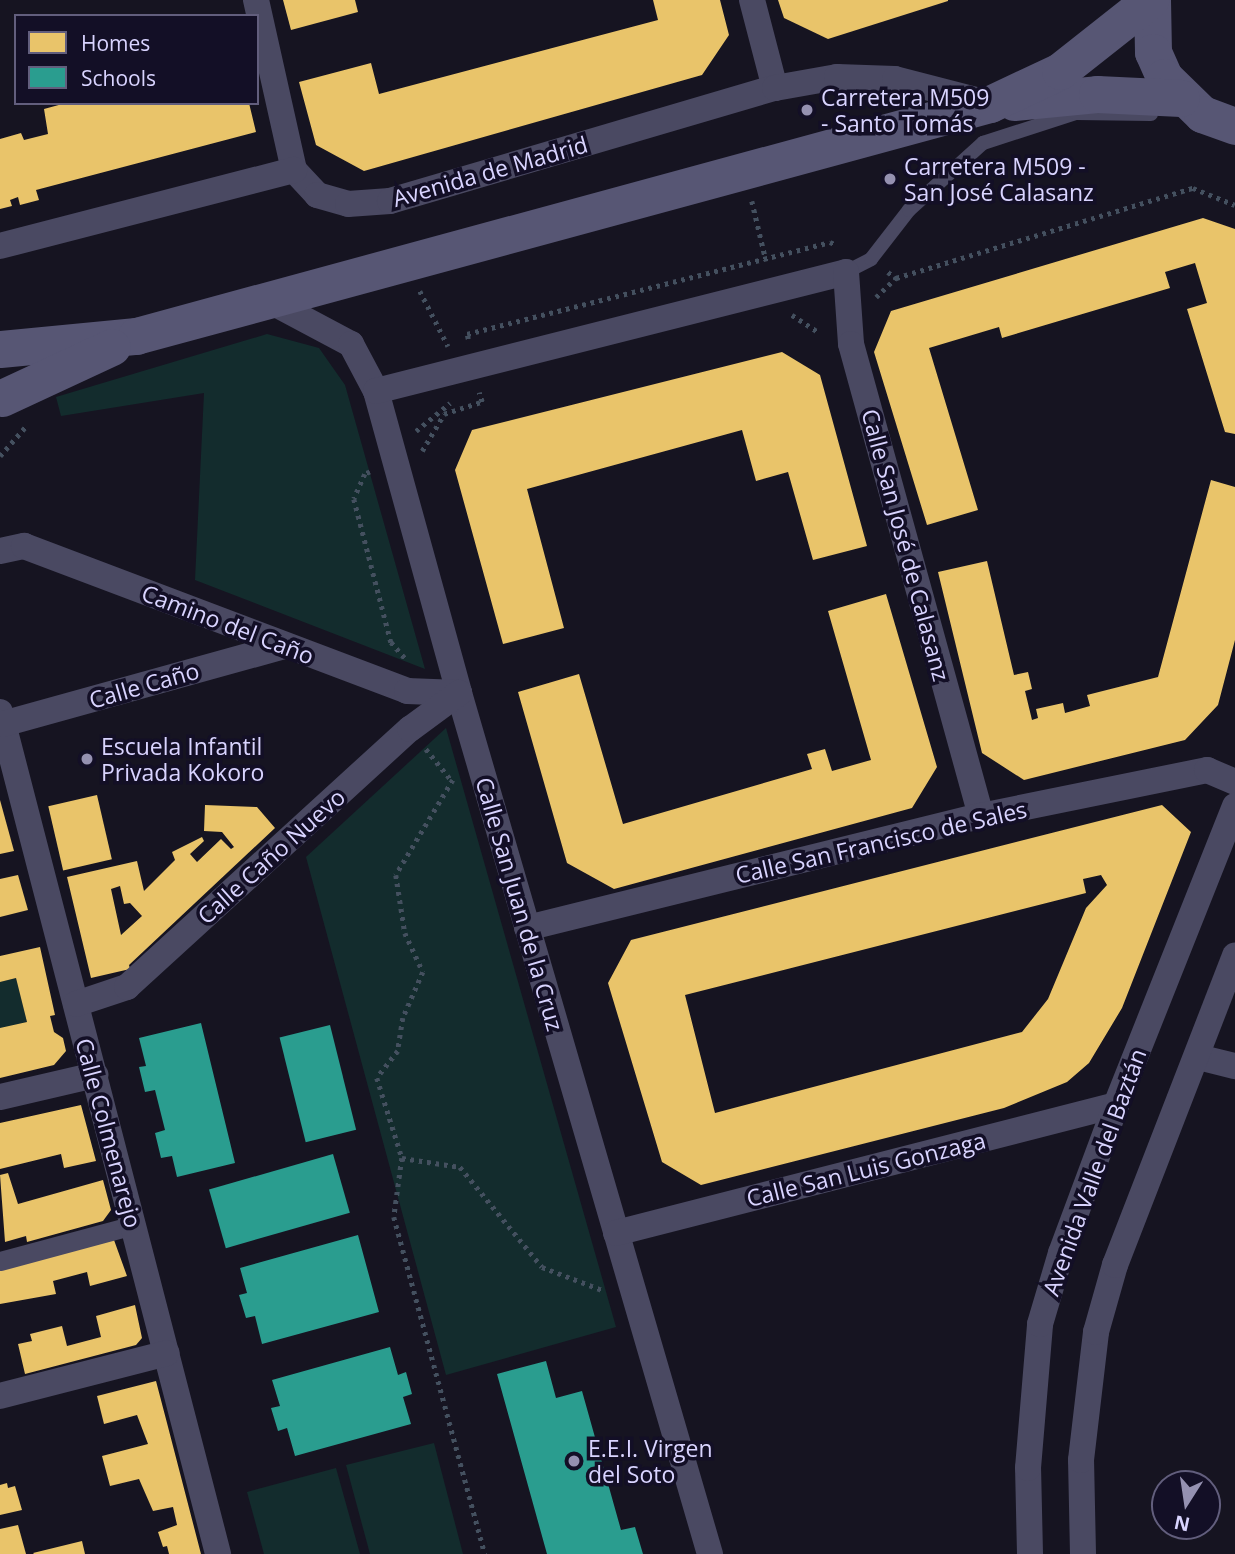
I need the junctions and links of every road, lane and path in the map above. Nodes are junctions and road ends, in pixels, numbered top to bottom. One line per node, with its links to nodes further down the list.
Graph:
1 (256, 0): 7 (street)
2 (752, 0): 4 (street)
3 (1151, 0): 5 (main road, Avenida de Madrid); 6 (main road)
4 (775, 88): 5 (street, Avenida de Madrid); 7 (street, Avenida de Madrid)
5 (989, 104): 6 (main road, Avenida de Madrid); 13 (main road, Avenida de Madrid)
6 (1193, 113): 12 (lane)
7 (293, 170): 10 (street)
8 (750, 193): 11 (path)
9 (1235, 205): 12 (path)
10 (0, 246)
11 (765, 258): 12 (path); 18 (path)
12 (871, 259): 14 (lane)
13 (405, 264): 15 (main road, Avenida de Madrid); 18 (path)
14 (846, 272): 18 (street); 31 (street, Calle San José de Calasanz)
15 (270, 301): 16 (main road, Avenida de Madrid); 19 (street, Calle San Juan de la Cruz)
16 (136, 336): 17 (main road, Avenida de Madrid); 20 (main road, Avenida de Madrid)
17 (0, 349)
18 (467, 367): 19 (street); 21 (path); 21 (path)
19 (376, 390): 21 (street, Calle San Juan de la Cruz)
20 (1, 394)
21 (396, 457): 24 (path); 25 (street, Calle San Juan de la Cruz)
22 (0, 551): 23 (street, Camino del Caño)
23 (285, 646): 24 (street, Camino del Caño); 26 (street, Calle Caño)
24 (407, 691): 25 (street, Camino del Caño)
25 (459, 693): 27 (street, Calle Caño Nuevo); 32 (street, Calle San Juan de la Cruz)
26 (2, 718): 28 (street, Calle Colmenarejo)
27 (410, 729): 34 (street, Calle Caño Nuevo); 40 (path)
28 (8, 773): 34 (street, Calle Colmenarejo)
29 (1235, 782): 31 (street, Calle San Francisco de Sales)
30 (1235, 806): 39 (street, Avenida Valle del Baztán)
31 (981, 816): 32 (street, Calle San Francisco de Sales)
32 (527, 928): 42 (street, Calle San Juan de la Cruz)
33 (1235, 955): 35 (street)
34 (76, 1004): 37 (street, Calle Colmenarejo)
35 (1198, 1057): 36 (street); 51 (street)
36 (1235, 1066)
37 (94, 1075): 38 (street); 41 (street, Calle Colmenarejo)
38 (0, 1097)
39 (1116, 1105): 42 (street, Calle San Luis Gonzaga); 50 (street, Avenida Valle del Baztán)
40 (402, 1158): 44 (path); 48 (path)
41 (133, 1225): 43 (street); 45 (street, Calle Colmenarejo)
42 (616, 1233): 44 (street, Calle San Juan de la Cruz)
43 (0, 1261)
44 (636, 1302): 49 (street, Calle San Juan de la Cruz)
45 (167, 1353): 46 (street); 47 (street, Calle Colmenarejo)
46 (0, 1396)
47 (218, 1554)
48 (485, 1554)
49 (710, 1554)
50 (1030, 1554)
51 (1083, 1554)

